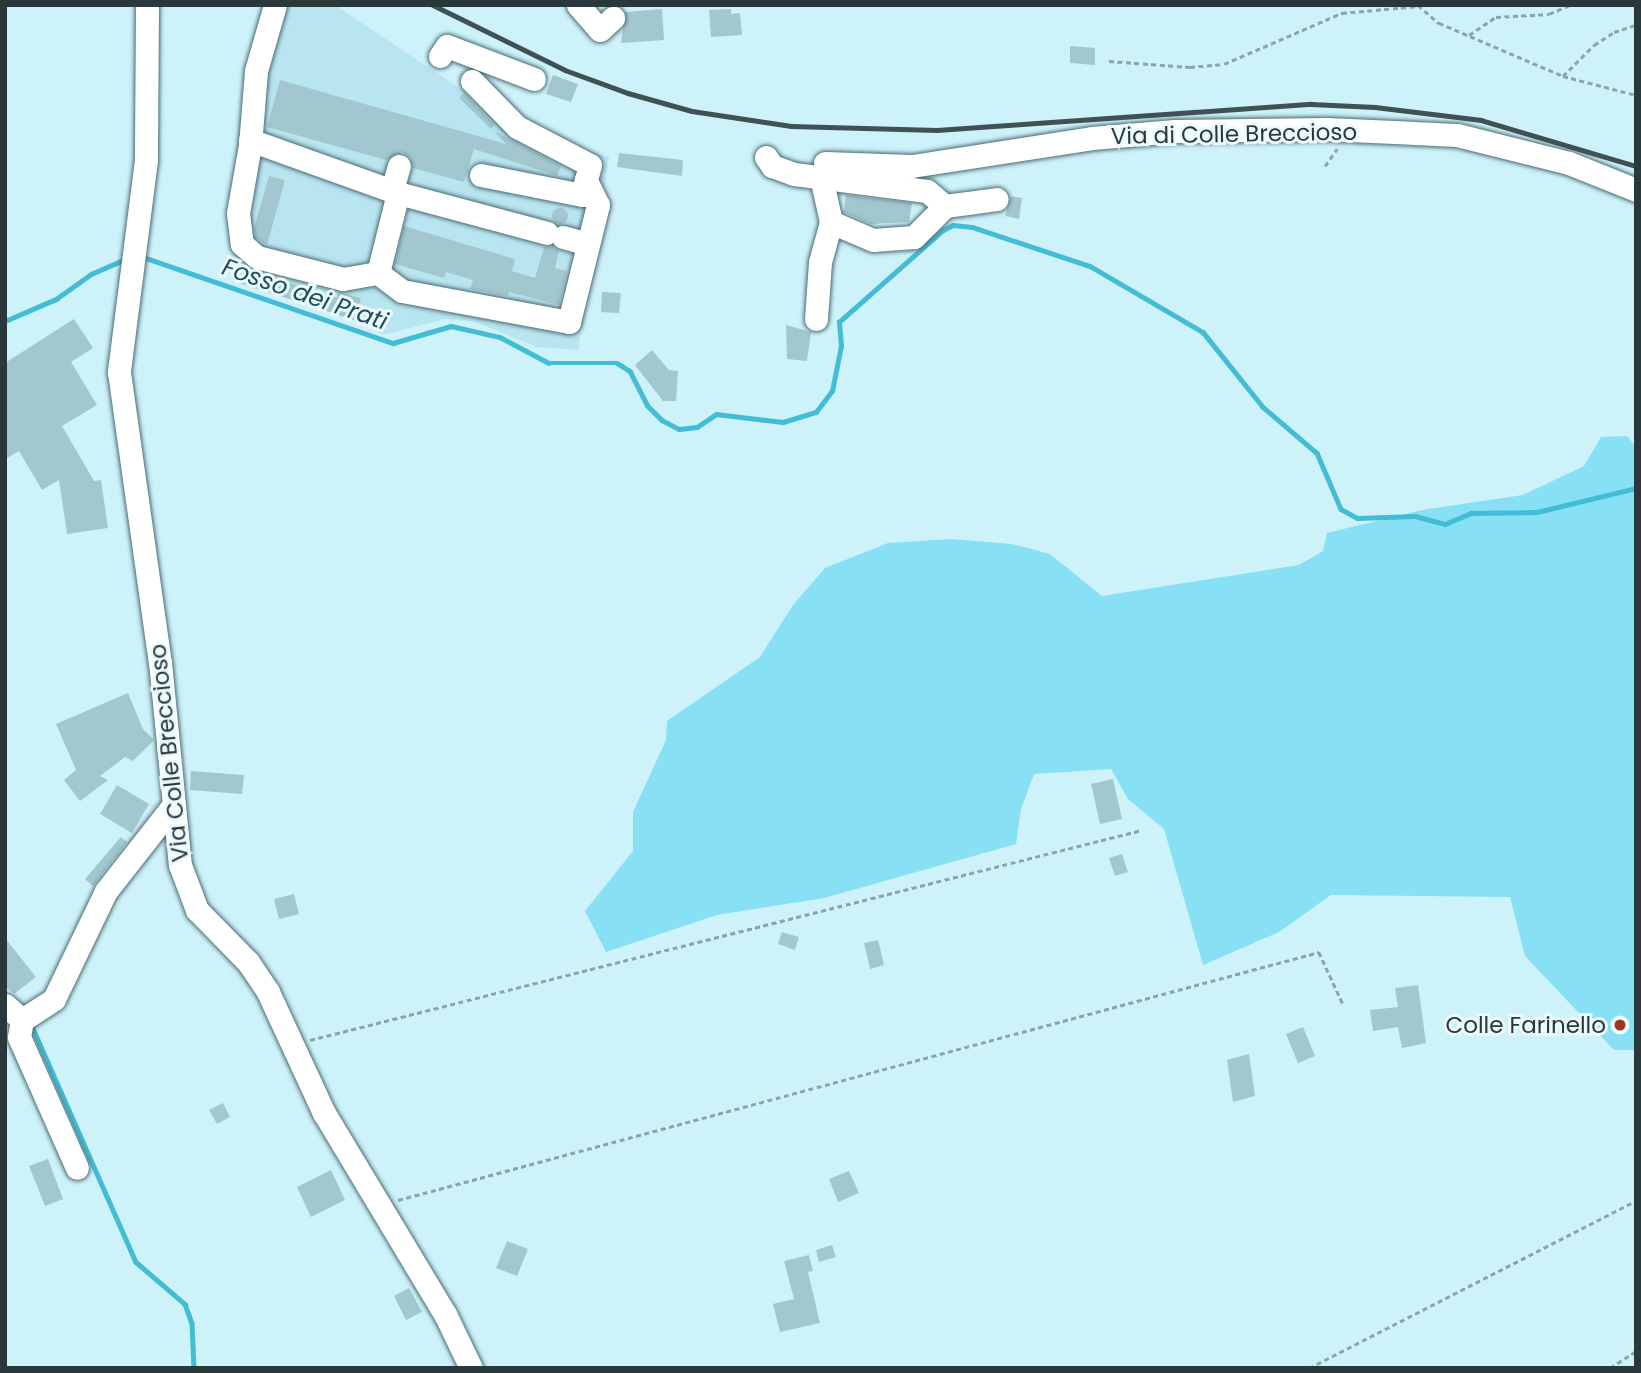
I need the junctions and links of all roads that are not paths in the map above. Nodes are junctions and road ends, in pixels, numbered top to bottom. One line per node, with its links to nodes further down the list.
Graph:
1 (147, 5): 22 (street, Via Colle Breccioso)
2 (275, 5): 8 (street)
3 (578, 5): 4 (street)
4 (613, 18)
5 (440, 56): 6 (street)
6 (534, 79)
7 (472, 81): 13 (street)
8 (250, 140): 15 (street); 20 (street)
9 (766, 157): 11 (street)
10 (399, 166): 15 (street)
11 (823, 170): 14 (street, Via di Colle Breccioso); 17 (street); 18 (street)
12 (481, 175): 13 (street)
13 (586, 180): 19 (street)
14 (1636, 190)
15 (395, 191): 19 (street); 20 (street)
16 (997, 199): 17 (street)
17 (945, 205): 18 (street)
18 (831, 222): 21 (street)
19 (588, 244): 20 (street)
20 (378, 273)
21 (816, 319)
22 (172, 808): 23 (street); 25 (street, Via Colle Breccioso)
23 (13, 1013): 24 (street)
24 (77, 1168)
25 (471, 1368)

